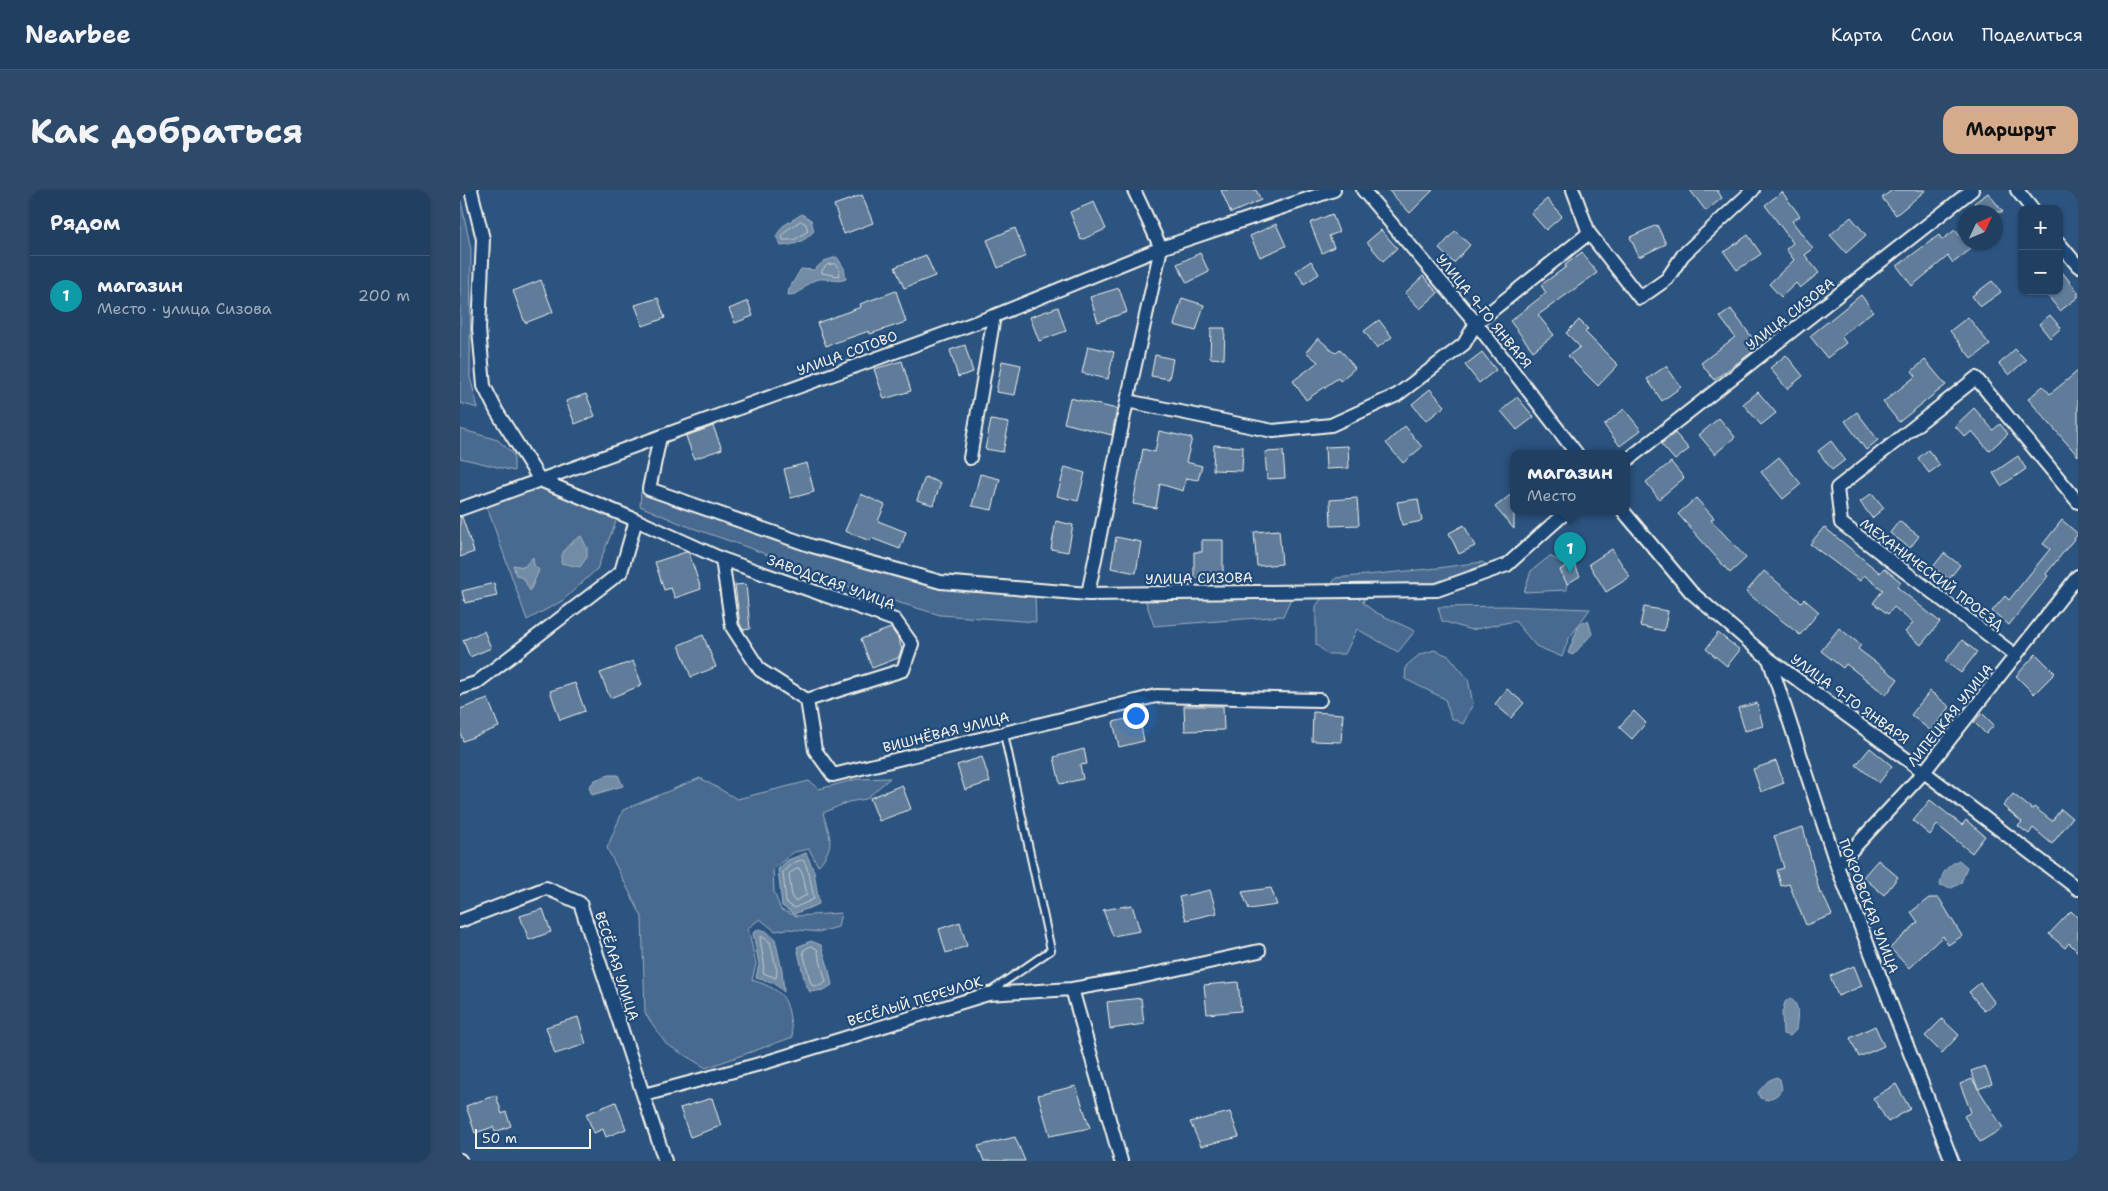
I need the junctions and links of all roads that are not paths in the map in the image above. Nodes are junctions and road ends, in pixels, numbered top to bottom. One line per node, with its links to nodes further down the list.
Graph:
1 (471, 190): 21 (street)
2 (1134, 190): 11 (street)
3 (1334, 190): 11 (street, УЛИЦА СОТОВО)
4 (1363, 190): 15 (street, УЛИЦА 9-ГО ЯНВАРЯ)
5 (1573, 190): 10 (street)
6 (1753, 190): 10 (street)
7 (1972, 190): 20 (street, УЛИЦА СИЗОВА)
8 (2017, 190): 9 (street)
9 (2029, 205)
10 (1589, 232): 15 (street)
11 (1161, 248): 14 (street, УЛИЦА СОТОВО); 16 (street)
12 (2063, 248): 13 (street)
13 (2078, 266)
14 (994, 316): 17 (street, УЛИЦА СОТОВО); 19 (street)
15 (1476, 323): 16 (street); 18 (street, УЛИЦА 9-ГО ЯНВАРЯ)
16 (1127, 402): 29 (street)
17 (660, 437): 21 (street, УЛИЦА СОТОВО); 29 (street, УЛИЦА СИЗОВА)
18 (1575, 450)
19 (970, 458)
20 (1630, 458)
21 (540, 480): 23 (street, УЛИЦА СОТОВО); 26 (street)
22 (2078, 502): 30 (street, МЕХАНИЧЕСКИЙ ПРОЕЗД)
23 (460, 509)
24 (1563, 515): 29 (street, УЛИЦА СИЗОВА)
25 (1627, 515): 31 (street, УЛИЦА 9-ГО ЯНВАРЯ)
26 (636, 520): 27 (street); 32 (street)
27 (722, 559): 33 (street); 33 (street, ЗАВОДСКАЯ УЛИЦА)
28 (2078, 576): 30 (street, ЛИПЕЦКАЯ УЛИЦА)
29 (1088, 594)
30 (2016, 656): 36 (street, ЛИПЕЦКАЯ УЛИЦА)
31 (1769, 659): 36 (street, УЛИЦА 9-ГО ЯНВАРЯ); 37 (street, ПОКРОВСКАЯ УЛИЦА)
32 (460, 688)
33 (807, 700): 35 (street, ВИШНЁВАЯ УЛИЦА)
34 (1320, 700): 35 (street, ВИШНЁВАЯ УЛИЦА)
35 (1004, 734): 42 (lane)
36 (1924, 772): 37 (street, ЛИПЕЦКАЯ УЛИЦА); 38 (street, УЛИЦА 9-ГО ЯНВАРЯ)
37 (1837, 866): 46 (street, ПОКРОВСКАЯ УЛИЦА)
38 (2078, 889)
39 (460, 921): 43 (street, ВЕСЁЛАЯ УЛИЦА)
40 (1259, 951): 41 (street, ВЕСЁЛЫЙ ПЕРЕУЛОК)
41 (1072, 989): 42 (street, ВЕСЁЛЫЙ ПЕРЕУЛОК); 45 (street)
42 (988, 994): 43 (street, ВЕСЁЛЫЙ ПЕРЕУЛОК)
43 (644, 1095): 44 (street, ВЕСЁЛАЯ УЛИЦА)
44 (665, 1161)
45 (1121, 1161)
46 (1952, 1161)

